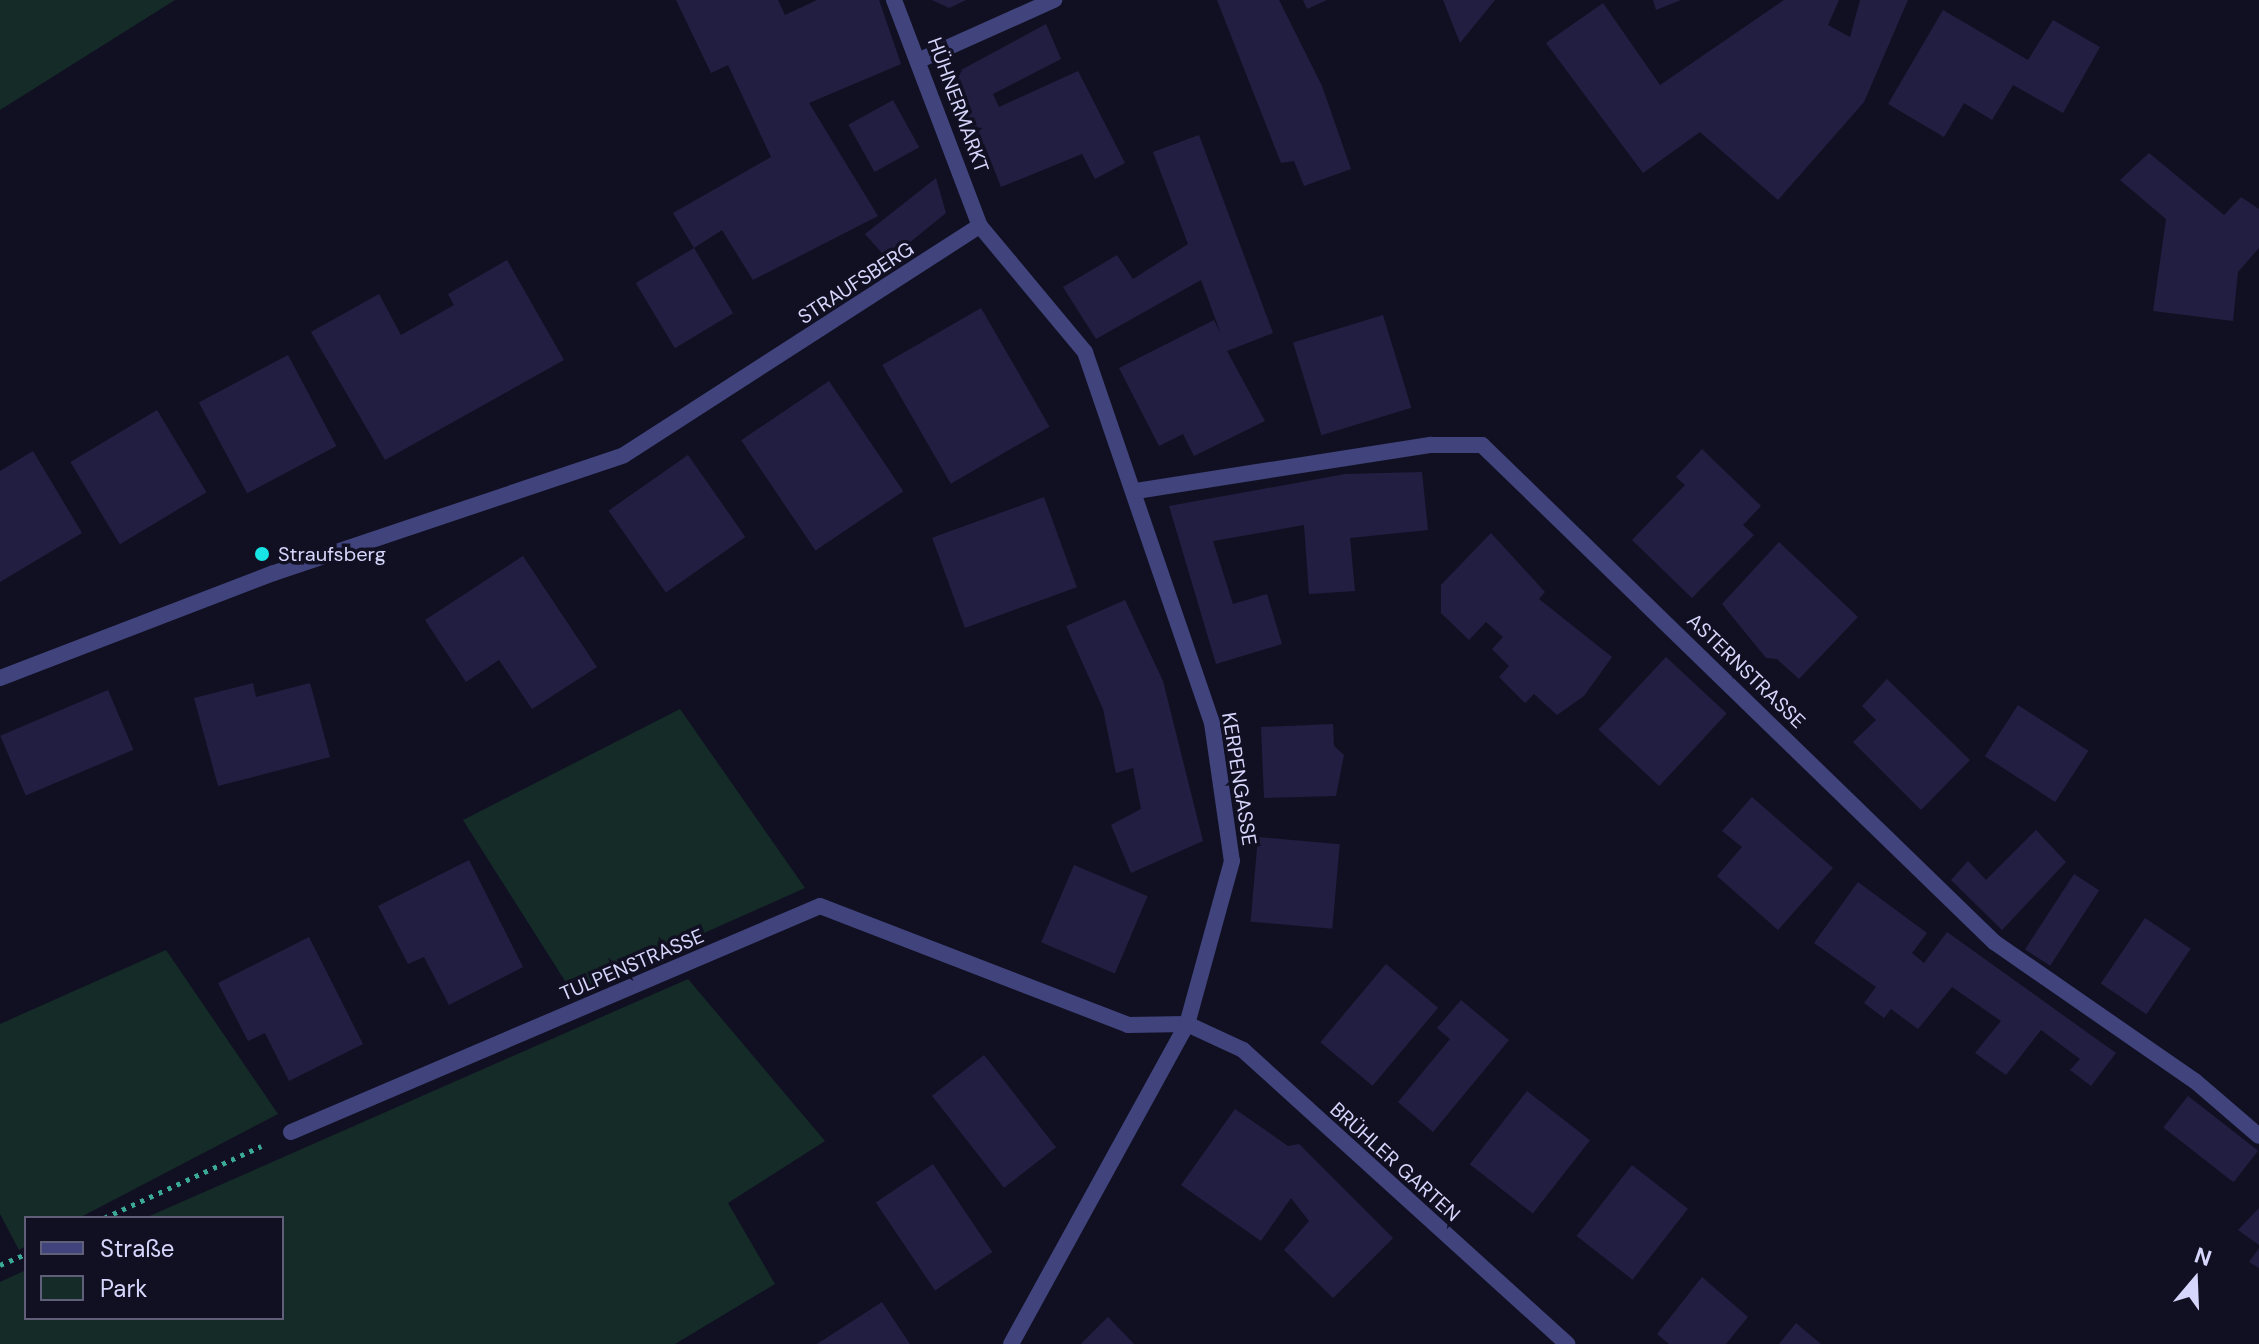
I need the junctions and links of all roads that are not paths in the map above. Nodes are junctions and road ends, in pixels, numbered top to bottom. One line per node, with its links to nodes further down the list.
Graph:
1 (894, 0): 3 (street, HÜHNERMARKT)
2 (1054, 0): 3 (street)
3 (922, 59): 4 (street, HÜHNERMARKT)
4 (980, 226): 5 (street, KERPENGASSE); 6 (street, STRAUFSBERG)
5 (1136, 491): 7 (street, KERPENGASSE); 9 (street, ASTERNSTRASSE)
6 (0, 678)
7 (1187, 1024): 8 (street, TULPENSTRASSE); 10 (street, KERPENGASSE); 11 (street, BRÜHLER GARTEN)
8 (291, 1132)
9 (2259, 1136)
10 (1011, 1344)
11 (1567, 1344)

